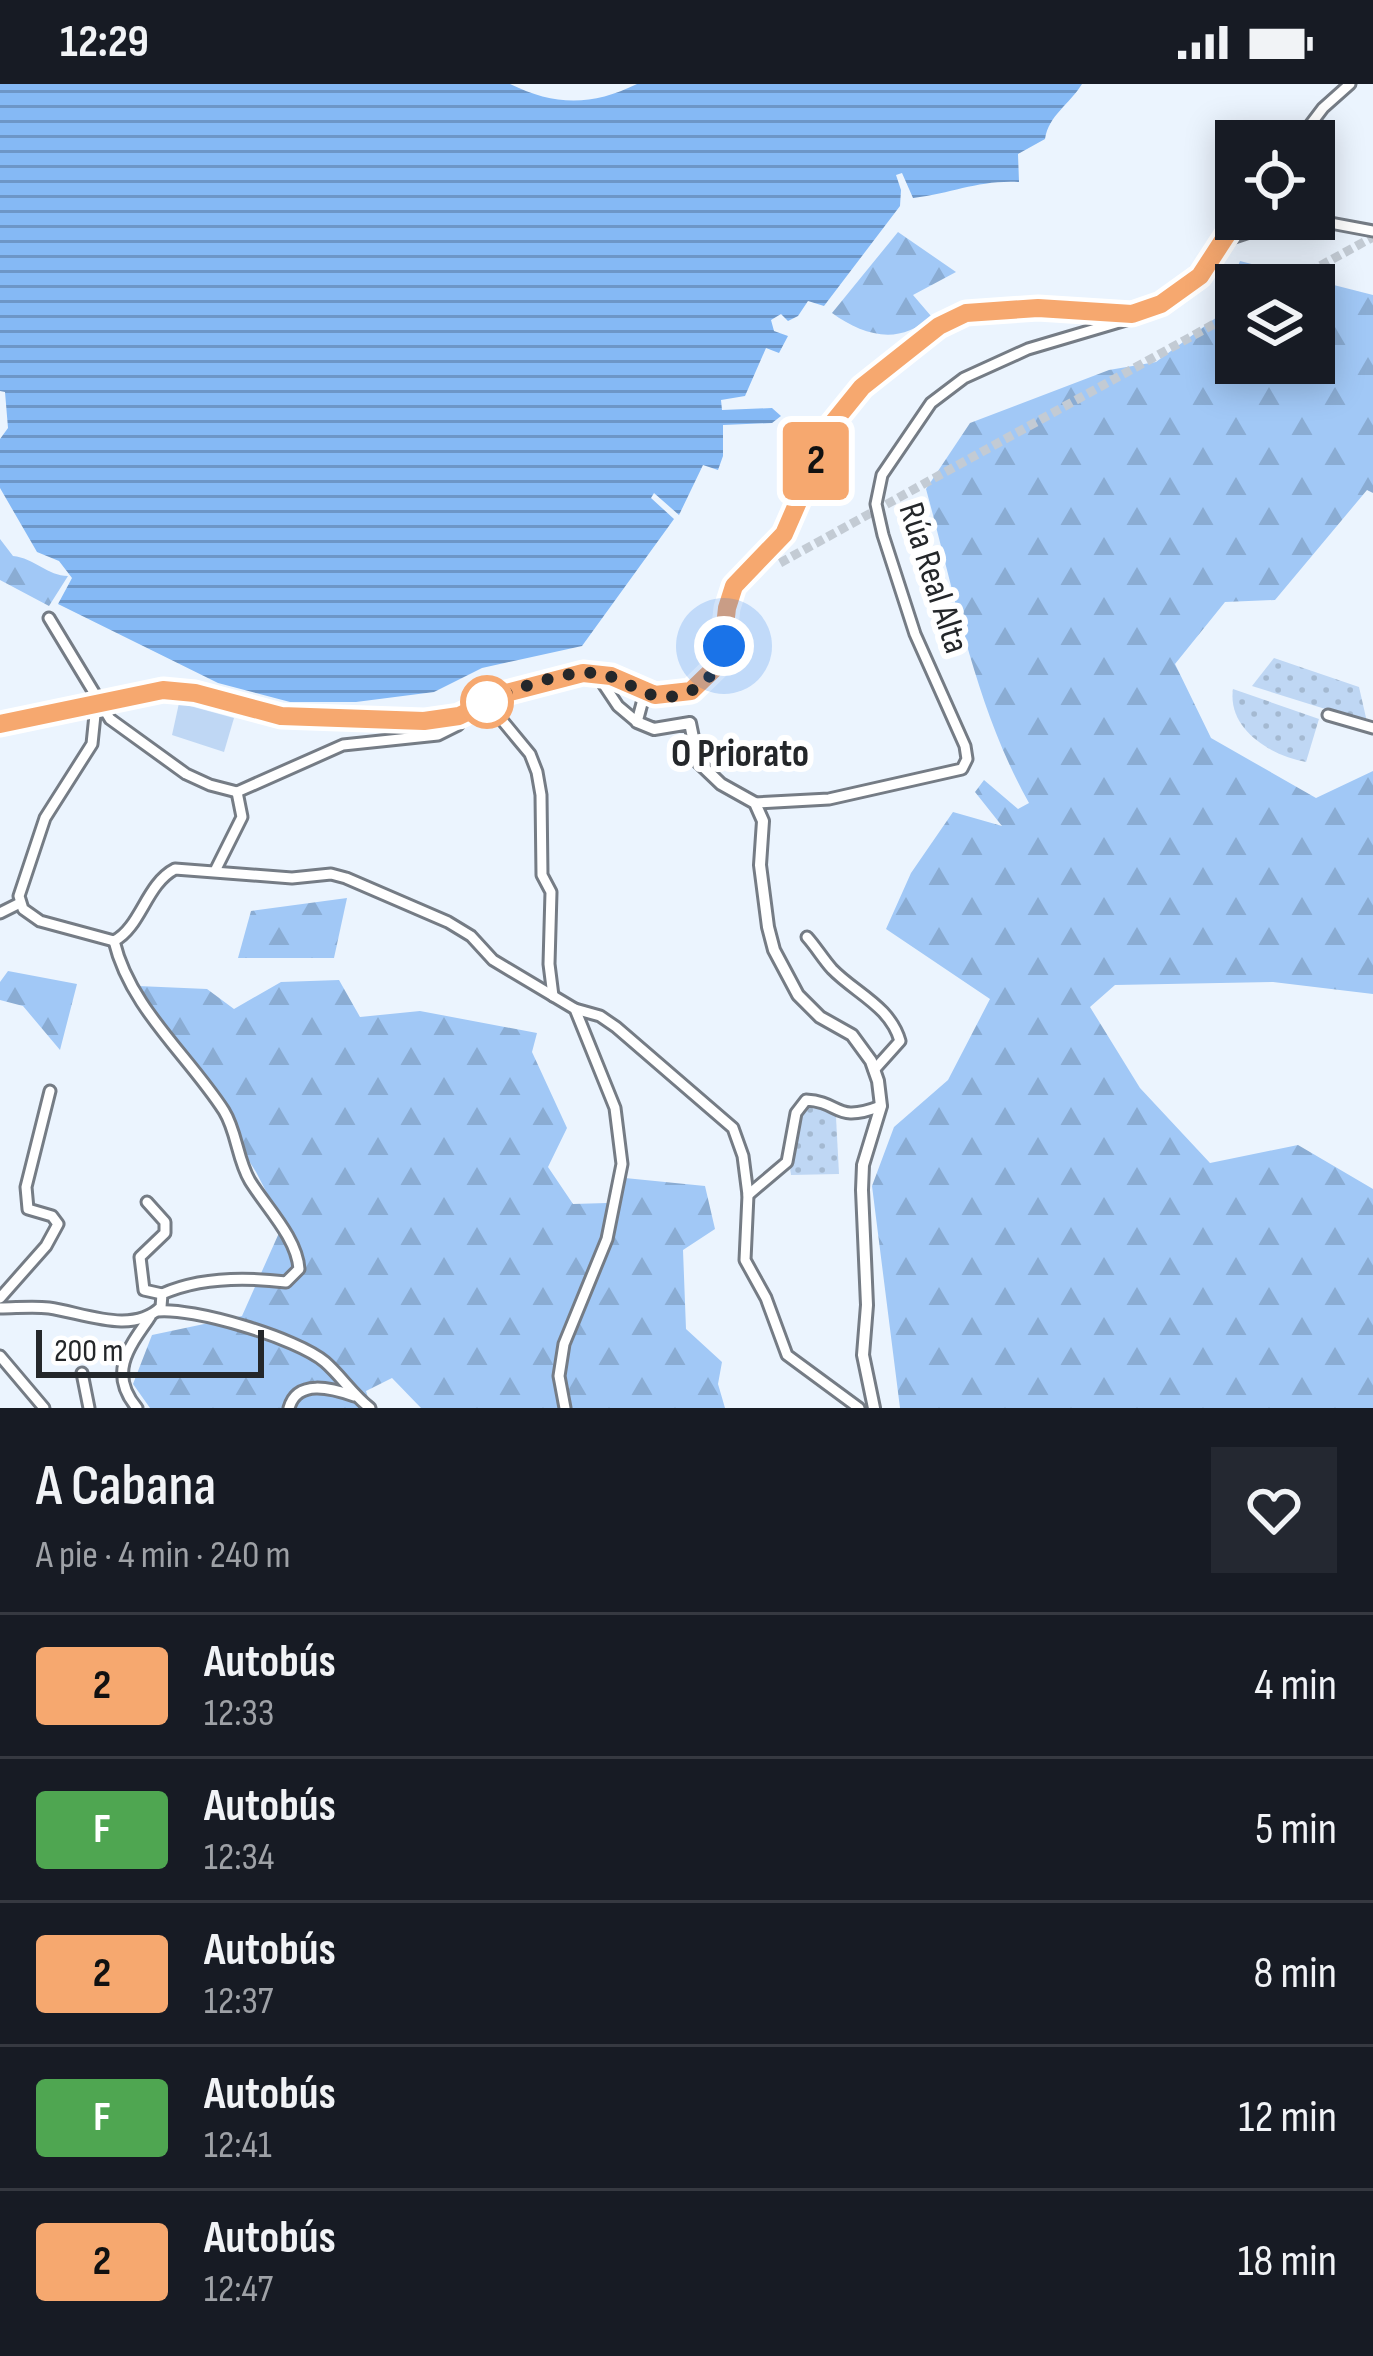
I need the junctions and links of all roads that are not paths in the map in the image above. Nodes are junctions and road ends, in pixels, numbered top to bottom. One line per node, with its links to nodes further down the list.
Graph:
1 (1350, 84): 2 (street)
2 (1314, 120)
3 (1335, 224): 4 (street)
4 (1373, 231)
5 (1225, 240): 6 (street, Rúa Real Alta)
6 (1132, 314): 8 (street); 19 (street, Rúa Real Alta)
7 (49, 618): 12 (street)
8 (721, 662): 10 (main road)
9 (596, 673): 10 (main road); 11 (main road); 15 (street)
10 (645, 692): 15 (street)
11 (487, 702): 14 (main road); 25 (street)
12 (99, 704): 14 (main road); 16 (main road); 18 (street); 21 (street)
13 (1328, 715): 17 (street)
14 (459, 716): 18 (street)
15 (637, 722): 19 (street)
16 (0, 724)
17 (1373, 728)
18 (237, 792): 20 (street)
19 (755, 803): 27 (street)
20 (215, 871): 24 (street); 25 (street)
21 (20, 903): 22 (street); 24 (street)
22 (0, 914)
23 (807, 937): 27 (street)
24 (114, 941): 32 (street)
25 (554, 996): 26 (street)
26 (575, 1009): 30 (street); 44 (street)
27 (874, 1070): 29 (street)
28 (50, 1091): 33 (street)
29 (881, 1106): 30 (street); 46 (street)
30 (748, 1195): 45 (street)
31 (147, 1202): 32 (street)
32 (162, 1294): 35 (street)
33 (0, 1298)
34 (0, 1308): 35 (street)
35 (154, 1314): 38 (street); 41 (street)
36 (0, 1356): 39 (street)
37 (82, 1373): 40 (street)
38 (358, 1399): 42 (street); 43 (street)
39 (44, 1408)
40 (89, 1408)
41 (137, 1408)
42 (289, 1408)
43 (370, 1408)
44 (565, 1408)
45 (859, 1408)
46 (874, 1408)

